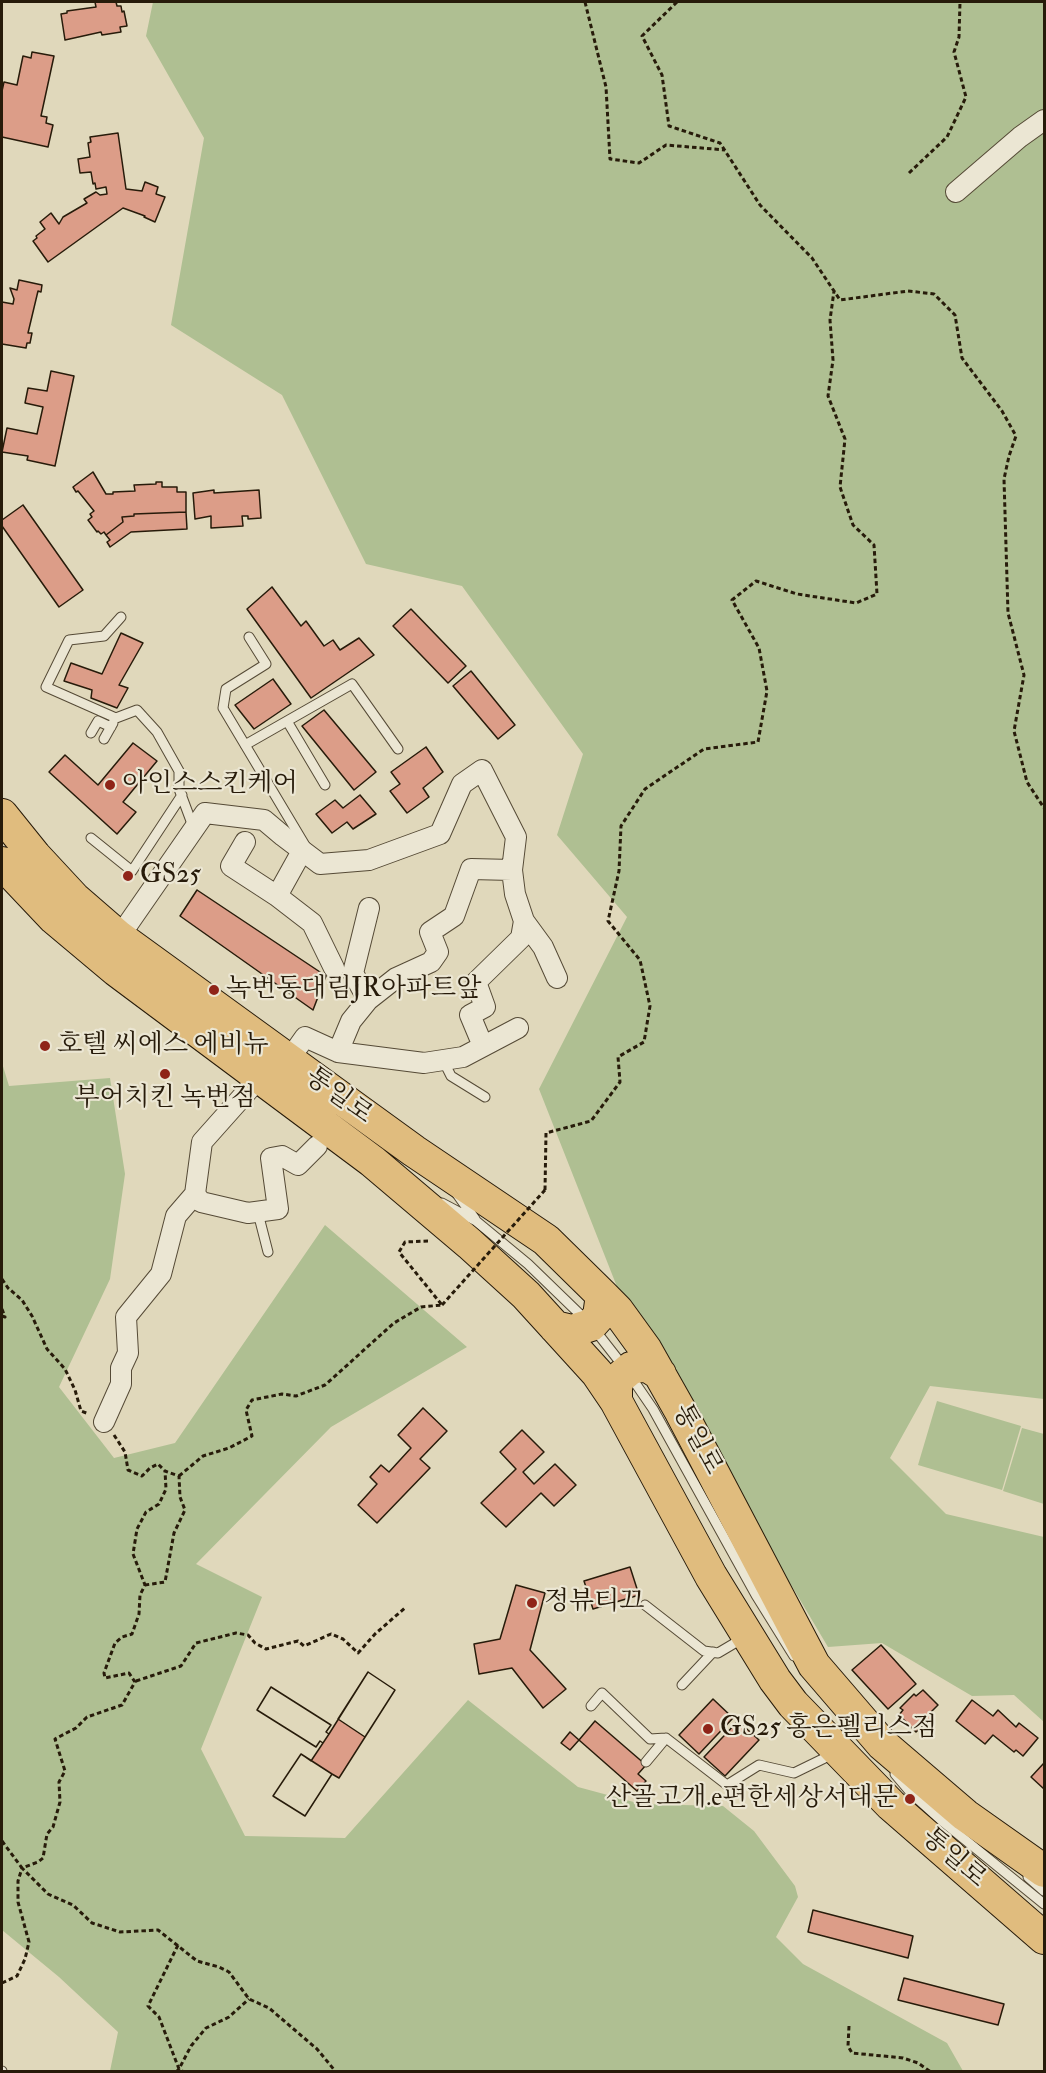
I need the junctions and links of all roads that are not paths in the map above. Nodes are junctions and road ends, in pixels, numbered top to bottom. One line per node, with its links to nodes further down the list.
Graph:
1 (1044, 120): 2 (street)
2 (956, 192)
3 (121, 617): 5 (lane)
4 (249, 637): 10 (lane)
5 (116, 718): 7 (lane); 13 (lane)
6 (287, 721): 10 (lane); 11 (lane); 12 (lane)
7 (111, 727): 8 (lane); 9 (lane)
8 (91, 733)
9 (104, 739)
10 (245, 745): 18 (lane)
11 (398, 748)
12 (325, 785)
13 (182, 795): 15 (lane); 16 (lane)
14 (2, 815): 24 (main road, 통일로)
15 (194, 829): 18 (street); 24 (street)
16 (91, 838)
17 (245, 842): 21 (street)
18 (308, 855): 20 (street); 21 (street)
19 (2, 863): 33 (main road, 통일로)
20 (512, 870): 23 (street); 27 (street, 통일로)
21 (277, 896): 25 (street)
22 (369, 908): 27 (street)
23 (524, 921): 26 (street); 29 (street)
24 (119, 937): 32 (main road, 통일로)
25 (334, 968)
26 (557, 978)
27 (368, 1000): 30 (street, 통일로)
28 (518, 1028): 29 (street, 통일로)
29 (483, 1046): 31 (street, 통일로)
30 (338, 1052): 31 (street, 통일로); 32 (street, 통일로)
31 (443, 1060): 34 (lane)
32 (288, 1061): 37 (main road, 통일로)
33 (259, 1078): 36 (main road, 통일로); 38 (street)
34 (485, 1097)
35 (317, 1146): 39 (street, 통일로)
36 (372, 1161): 37 (lane); 44 (main road, 통일로)
37 (432, 1186): 40 (lane); 40 (lane); 42 (main road, 통일로)
38 (195, 1194): 39 (street); 48 (street)
39 (258, 1213): 41 (lane)
40 (476, 1221): 43 (lane)
41 (268, 1252)
42 (602, 1295): 43 (main road); 46 (main road, 통일로)
43 (591, 1325): 44 (main road); 45 (lane)
44 (555, 1327): 47 (main road, 통일로)
45 (627, 1371): 46 (main road); 47 (main road); 49 (lane)
46 (660, 1374): 52 (main road, 통일로)
47 (616, 1401): 51 (main road, 통일로)
48 (104, 1422)
49 (724, 1535): 52 (lane); 52 (lane)
50 (645, 1605): 53 (lane)
51 (747, 1635): 53 (lane); 57 (main road, 통일로)
52 (799, 1650): 60 (main road, 통일로)
53 (713, 1652): 54 (lane)
54 (682, 1685)
55 (591, 1706): 56 (lane)
56 (666, 1738): 57 (lane); 58 (lane)
57 (838, 1752): 65 (main road, 통일로)
58 (646, 1762)
59 (891, 1770): 64 (lane)
60 (965, 1815): 61 (lane); 62 (main road, 통일로)
61 (993, 1848)
62 (1031, 1870): 63 (lane)
63 (1044, 1891)
64 (1044, 1904)
65 (1044, 1938)

